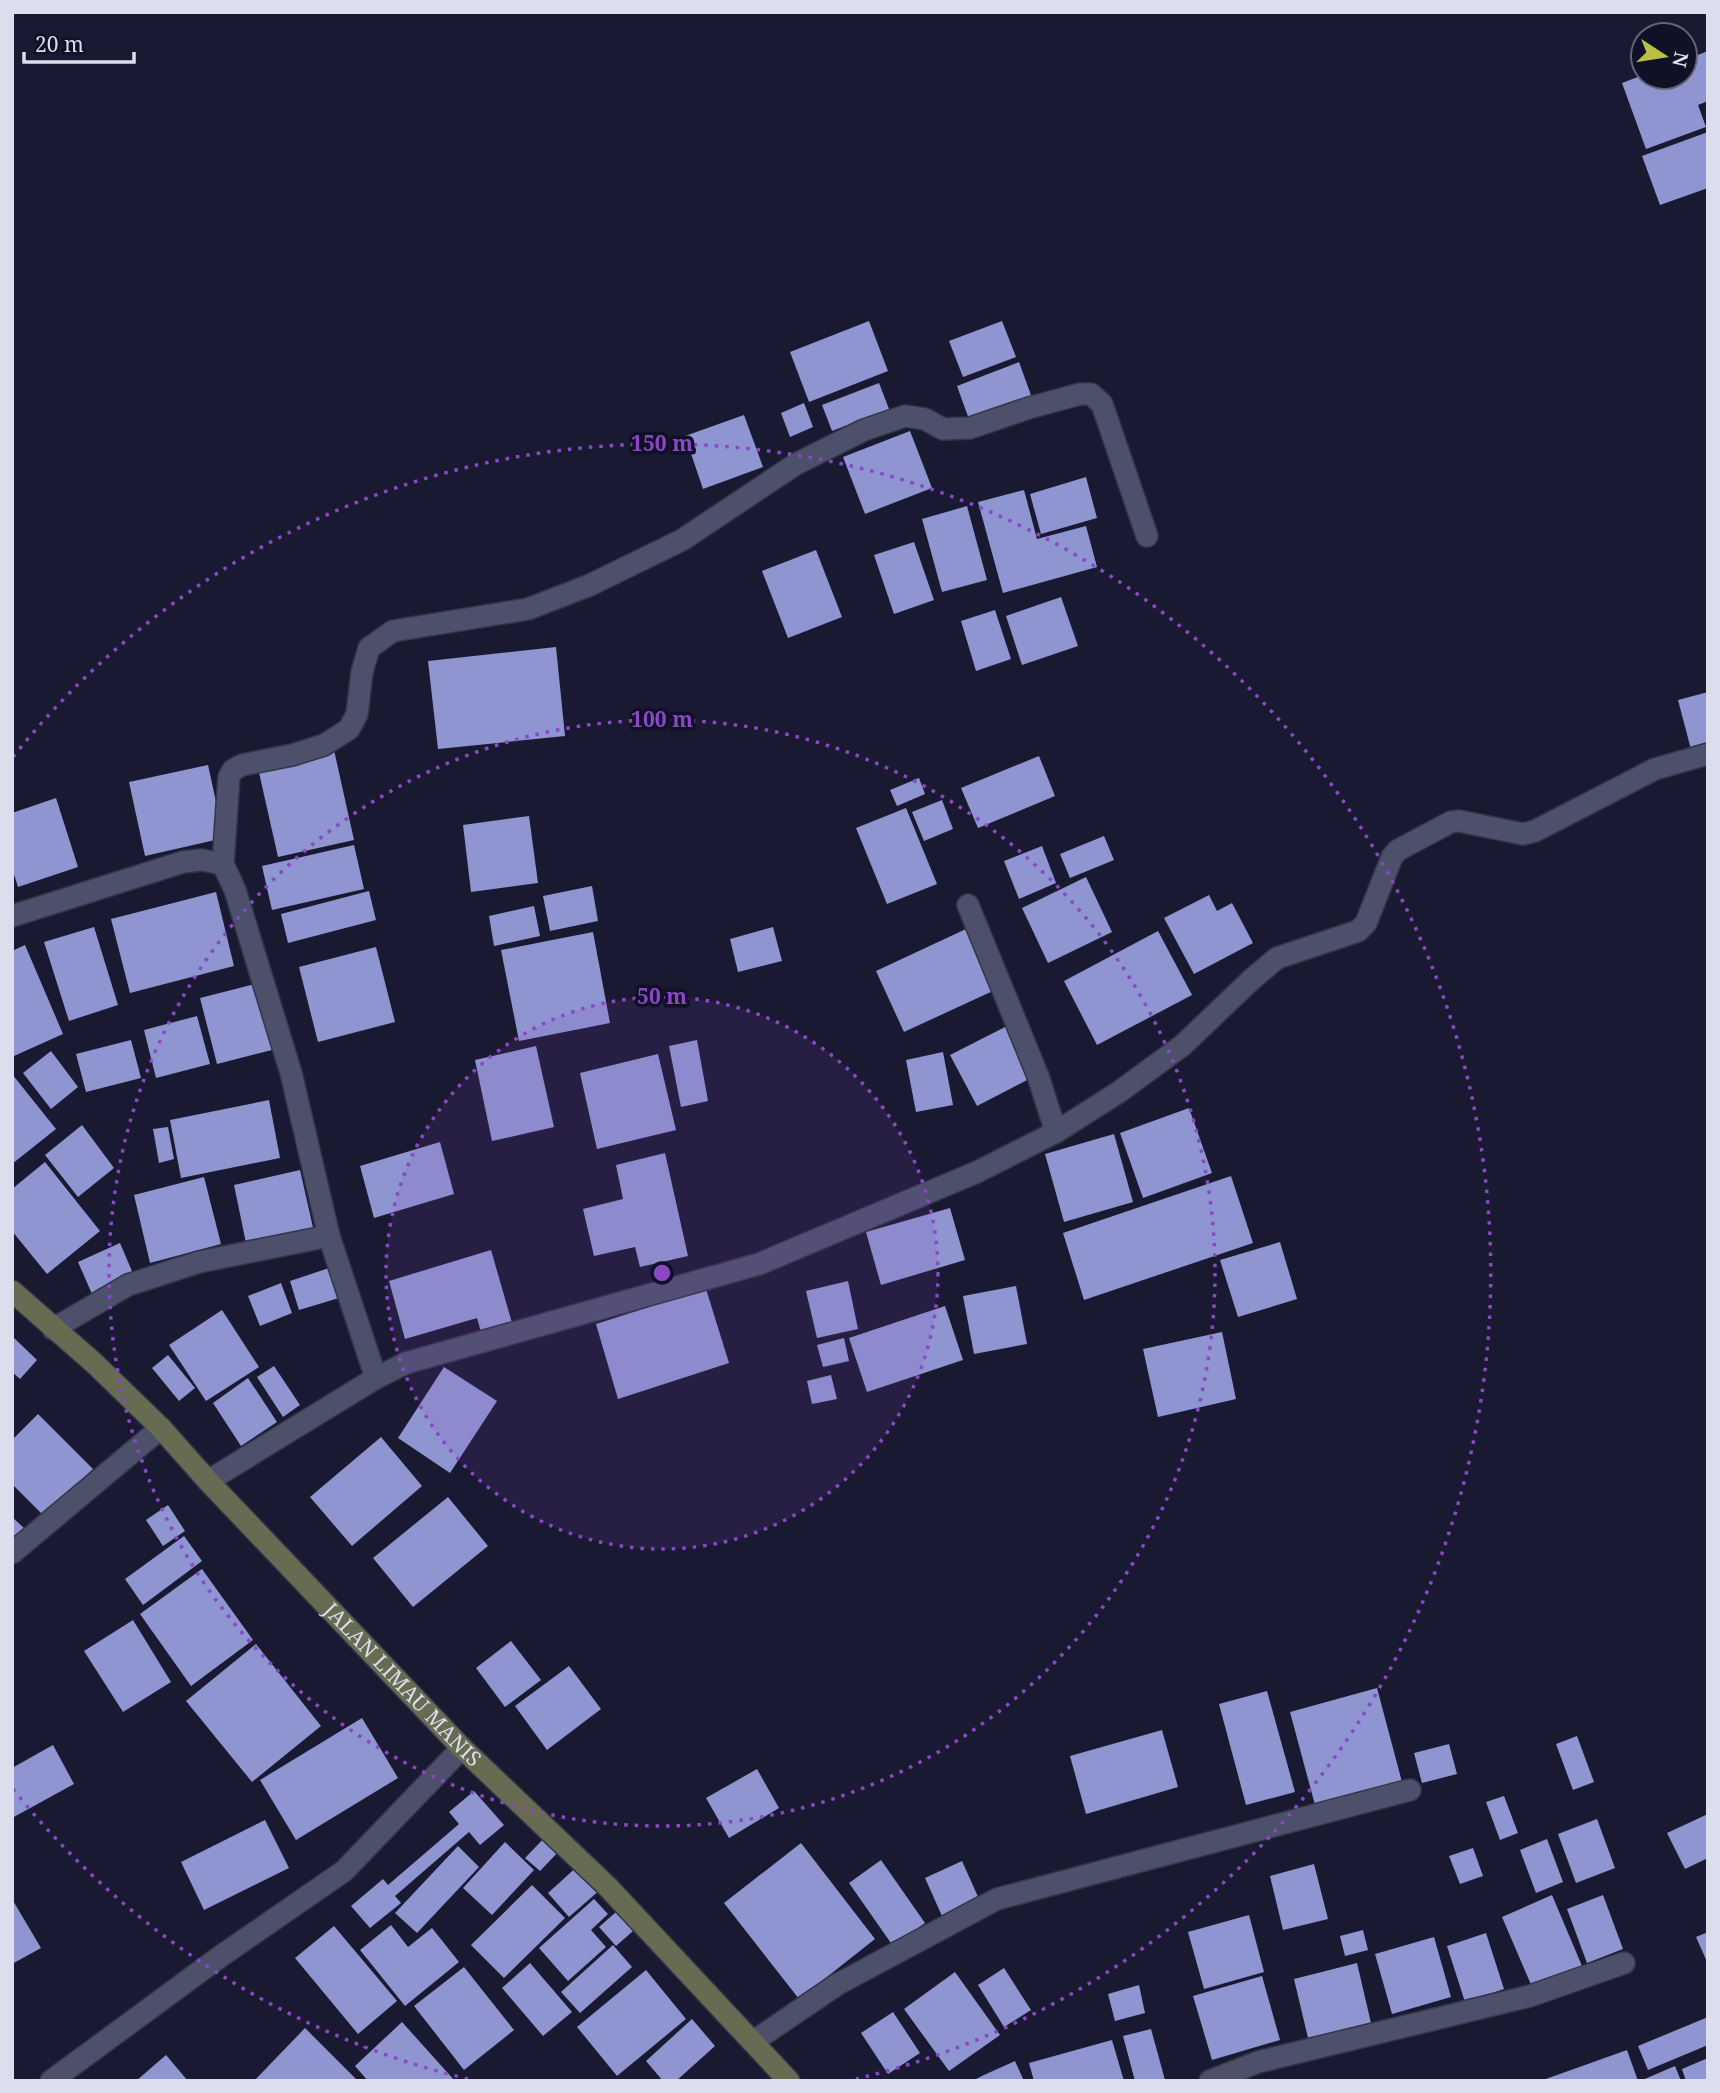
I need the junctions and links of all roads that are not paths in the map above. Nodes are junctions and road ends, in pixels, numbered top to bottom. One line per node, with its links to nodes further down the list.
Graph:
1 (1147, 537): 3 (street)
2 (1708, 754): 6 (street)
3 (223, 864): 5 (street); 7 (street)
4 (968, 905): 6 (street)
5 (12, 916)
6 (1056, 1132): 10 (street)
7 (329, 1236): 9 (street); 10 (street)
8 (12, 1292): 9 (street, JALAN LIMAU MANIS)
9 (53, 1329): 11 (street, JALAN LIMAU MANIS)
10 (376, 1378): 12 (street)
11 (161, 1428): 12 (street, JALAN LIMAU MANIS); 13 (street)
12 (208, 1481): 14 (street, JALAN LIMAU MANIS)
13 (12, 1553)
14 (462, 1748): 17 (street, JALAN LIMAU MANIS); 18 (street)
15 (1410, 1790): 17 (street)
16 (1624, 1963): 20 (street)
17 (754, 2041): 19 (street, JALAN LIMAU MANIS)
18 (59, 2078)
19 (785, 2080)
20 (1210, 2081)

